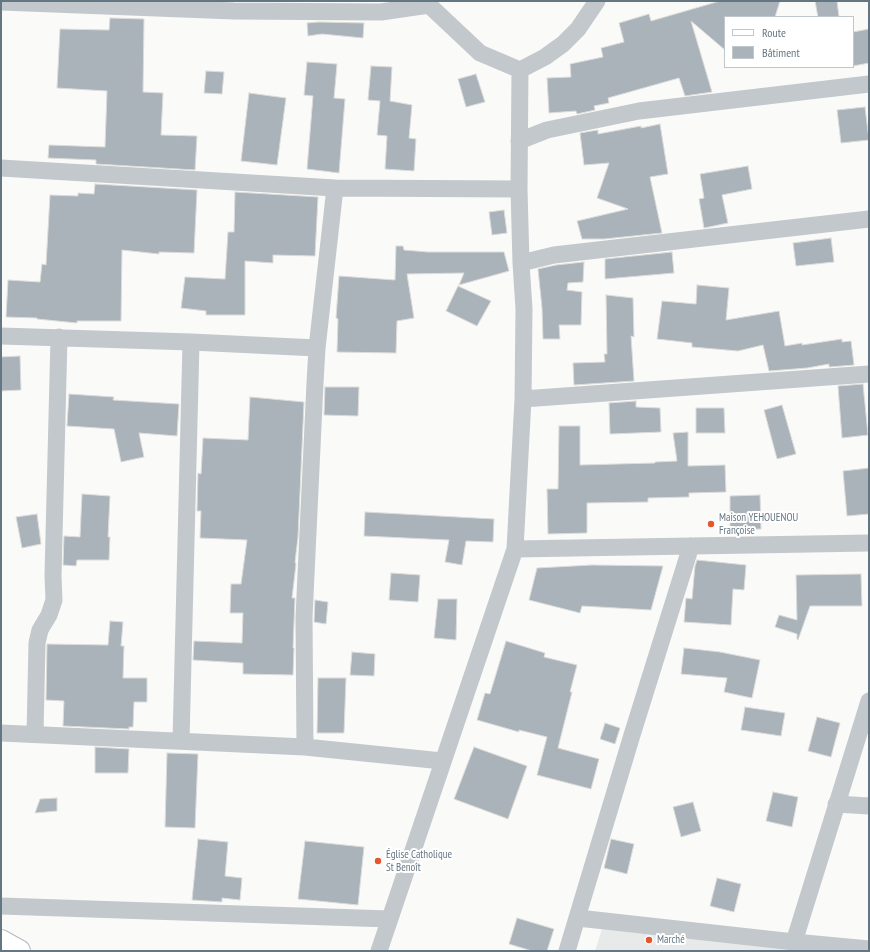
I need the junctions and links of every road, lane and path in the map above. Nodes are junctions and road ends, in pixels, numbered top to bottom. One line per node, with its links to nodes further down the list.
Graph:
1 (1, 2): 2 (street)
2 (429, 3): 4 (street)
3 (593, 4): 4 (street)
4 (520, 70): 6 (street)
5 (869, 84): 6 (street)
6 (519, 142): 9 (street)
7 (1, 168): 8 (street)
8 (335, 188): 9 (street); 15 (street)
9 (519, 189): 11 (street)
10 (869, 219): 11 (street)
11 (521, 263): 17 (street)
12 (1, 336): 13 (street)
13 (59, 337): 14 (street); 23 (street)
14 (191, 342): 15 (street); 24 (street)
15 (317, 348): 25 (street)
16 (869, 374): 17 (street)
17 (523, 399): 20 (street)
18 (869, 543): 19 (street)
19 (691, 546): 20 (street); 30 (street)
20 (515, 549): 26 (street)
21 (869, 701): 27 (street)
22 (1, 732): 23 (street)
23 (35, 734): 24 (street)
24 (181, 741): 25 (street)
25 (305, 747): 26 (street)
26 (442, 761): 31 (street)
27 (836, 804): 28 (street); 33 (street)
28 (869, 806)
29 (1, 906): 31 (street)
30 (578, 918): 33 (street); 37 (street)
31 (389, 919): 36 (street)
32 (1, 941): 35 (main road)
33 (794, 942): 34 (street)
34 (869, 949)
35 (19, 951)
36 (379, 951)
37 (567, 951)

